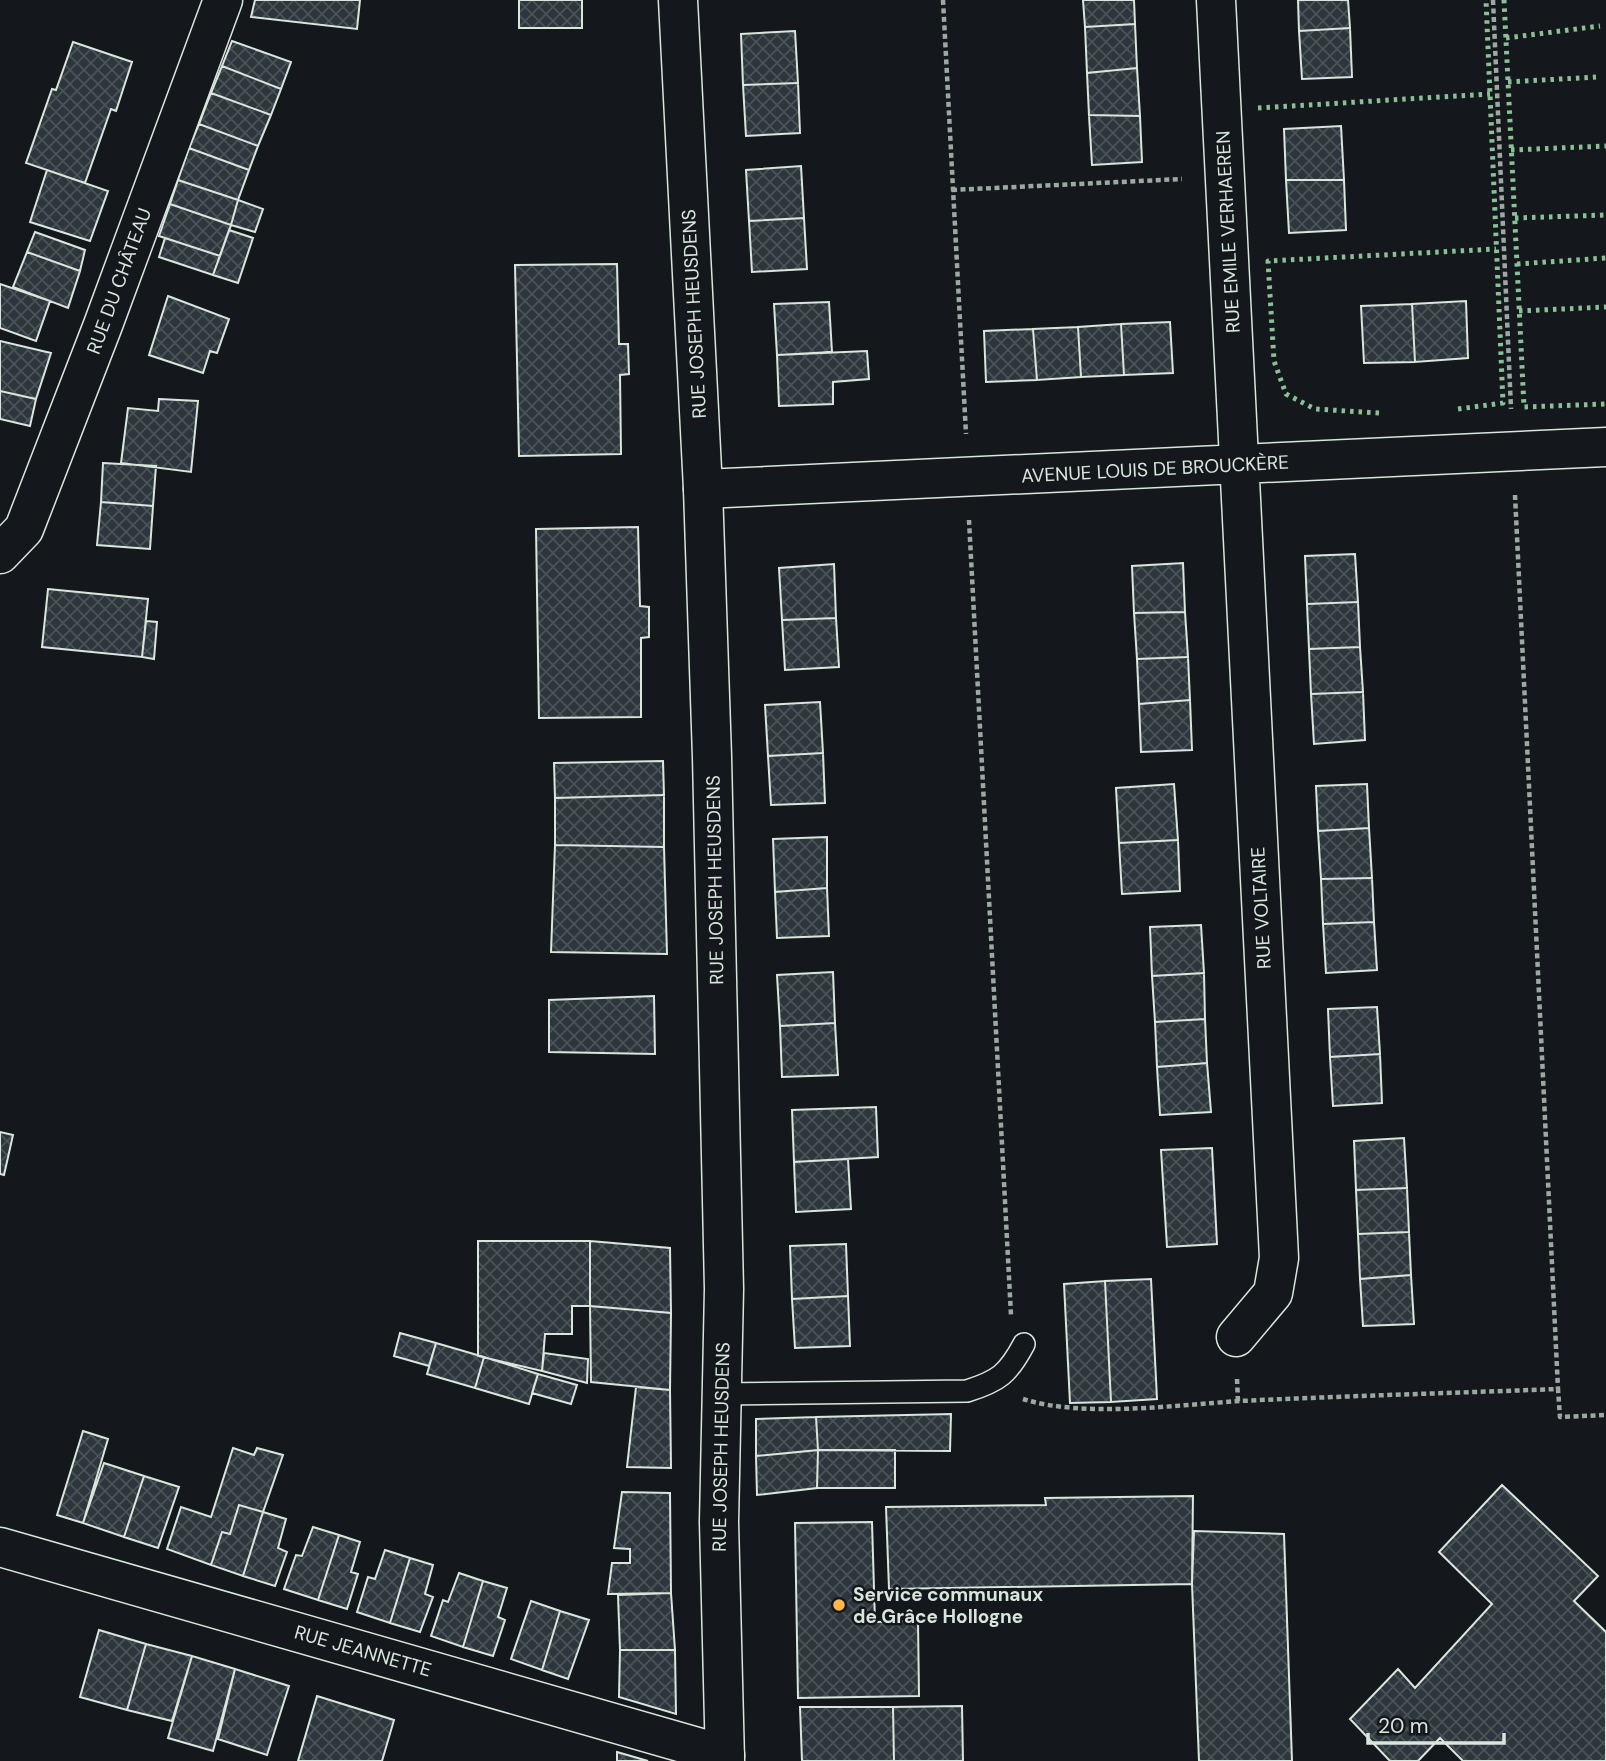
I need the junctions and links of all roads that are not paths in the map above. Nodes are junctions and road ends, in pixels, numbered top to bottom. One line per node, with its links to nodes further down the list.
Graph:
1 (223, 0): 7 (street, RUE DU CHÂTEAU)
2 (678, 0): 6 (street, RUE JOSEPH HEUSDENS)
3 (1216, 0): 5 (street, RUE EMILE VERHAEREN)
4 (1606, 447): 5 (street, AVENUE LOUIS DE BROUCKÈRE)
5 (1239, 464): 6 (street, AVENUE LOUIS DE BROUCKÈRE); 8 (street, RUE VOLTAIRE)
6 (703, 489): 10 (street, RUE JOSEPH HEUSDENS)
7 (0, 554)
8 (1236, 1337)
9 (1024, 1344): 10 (lane)
10 (721, 1394): 12 (street, RUE JOSEPH HEUSDENS)
11 (0, 1547): 12 (street, RUE JEANNETTE)
12 (725, 1758)

